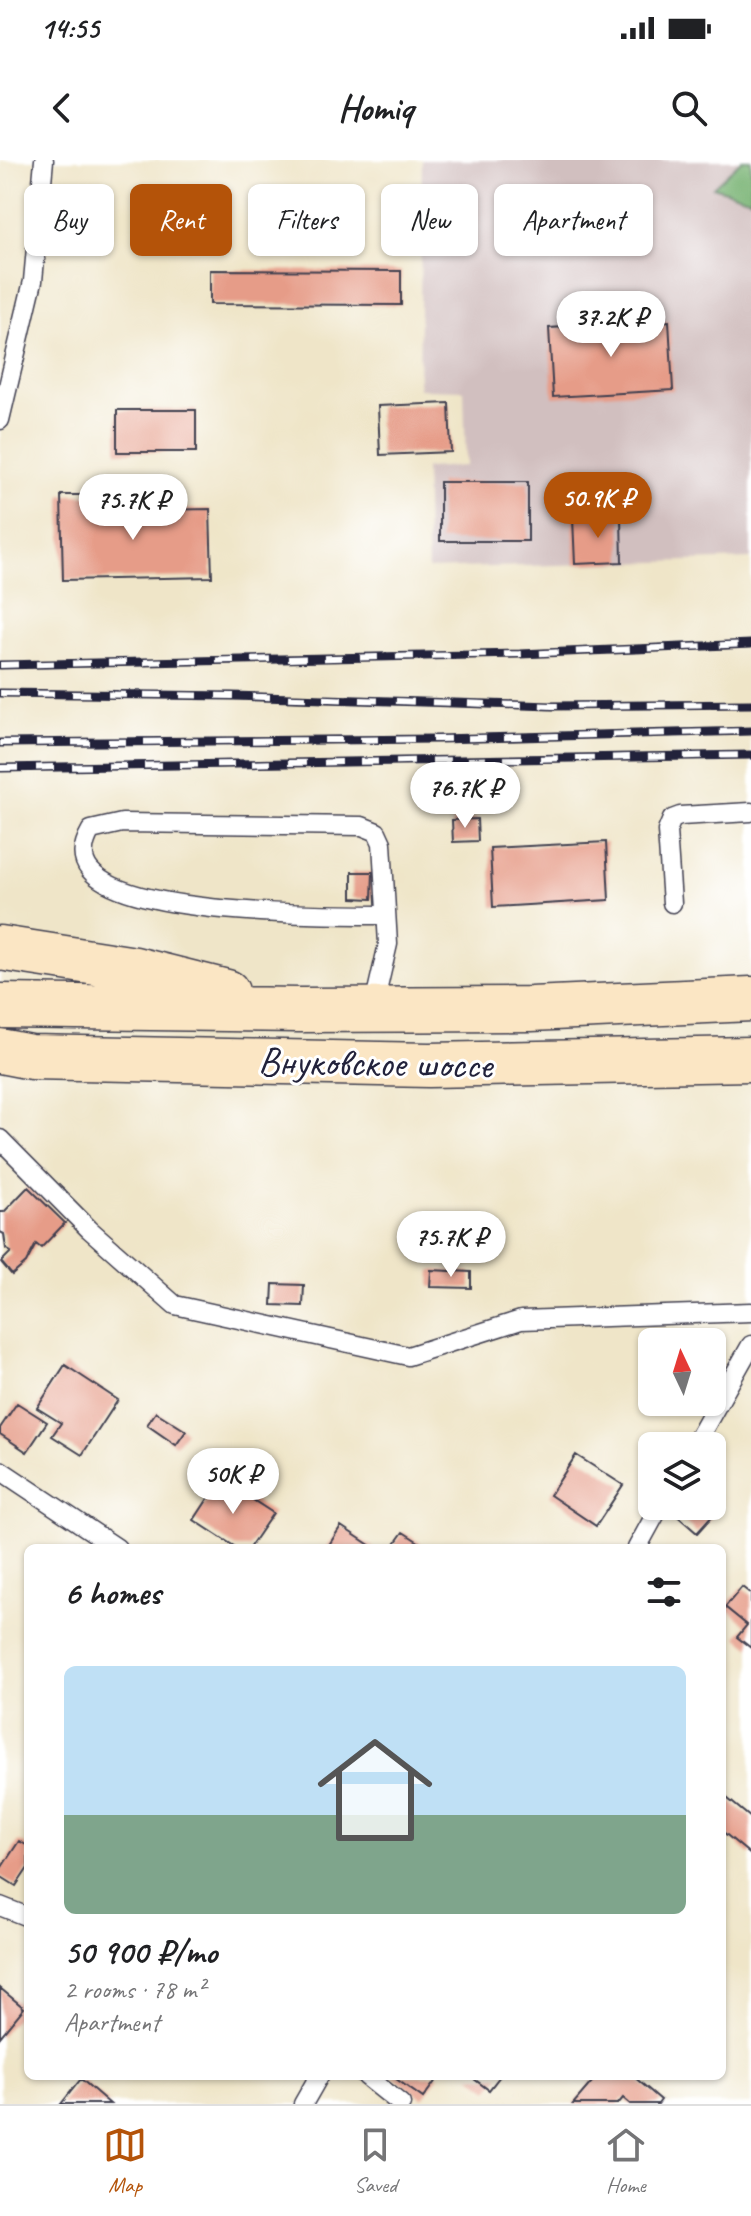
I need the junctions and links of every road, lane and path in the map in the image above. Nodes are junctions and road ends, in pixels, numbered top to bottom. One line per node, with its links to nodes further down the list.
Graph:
1 (44, 160): 2 (lane)
2 (0, 419)
3 (751, 812): 4 (lane)
4 (672, 903)
5 (385, 918): 5 (lane); 9 (lane)
6 (0, 948): 10 (main road)
7 (751, 999): 9 (main road, Внуковское шоссе)
8 (0, 1006): 10 (main road, Внуковское шоссе)
9 (373, 1009): 10 (main road, Внуковское шоссе)
10 (299, 1010)
11 (10, 1055): 12 (main road, Внуковское шоссе)
12 (751, 1059)
13 (0, 1139): 14 (lane)
14 (751, 1312)
15 (751, 1345): 16 (lane)
16 (702, 1432)
17 (0, 1470): 19 (lane)
18 (652, 1520): 20 (lane)
19 (111, 1544)
20 (639, 1544)
21 (0, 1906): 22 (lane)
22 (24, 1915)
23 (317, 2080): 25 (lane)
24 (371, 2080): 26 (lane)
25 (303, 2104)
26 (401, 2104)

